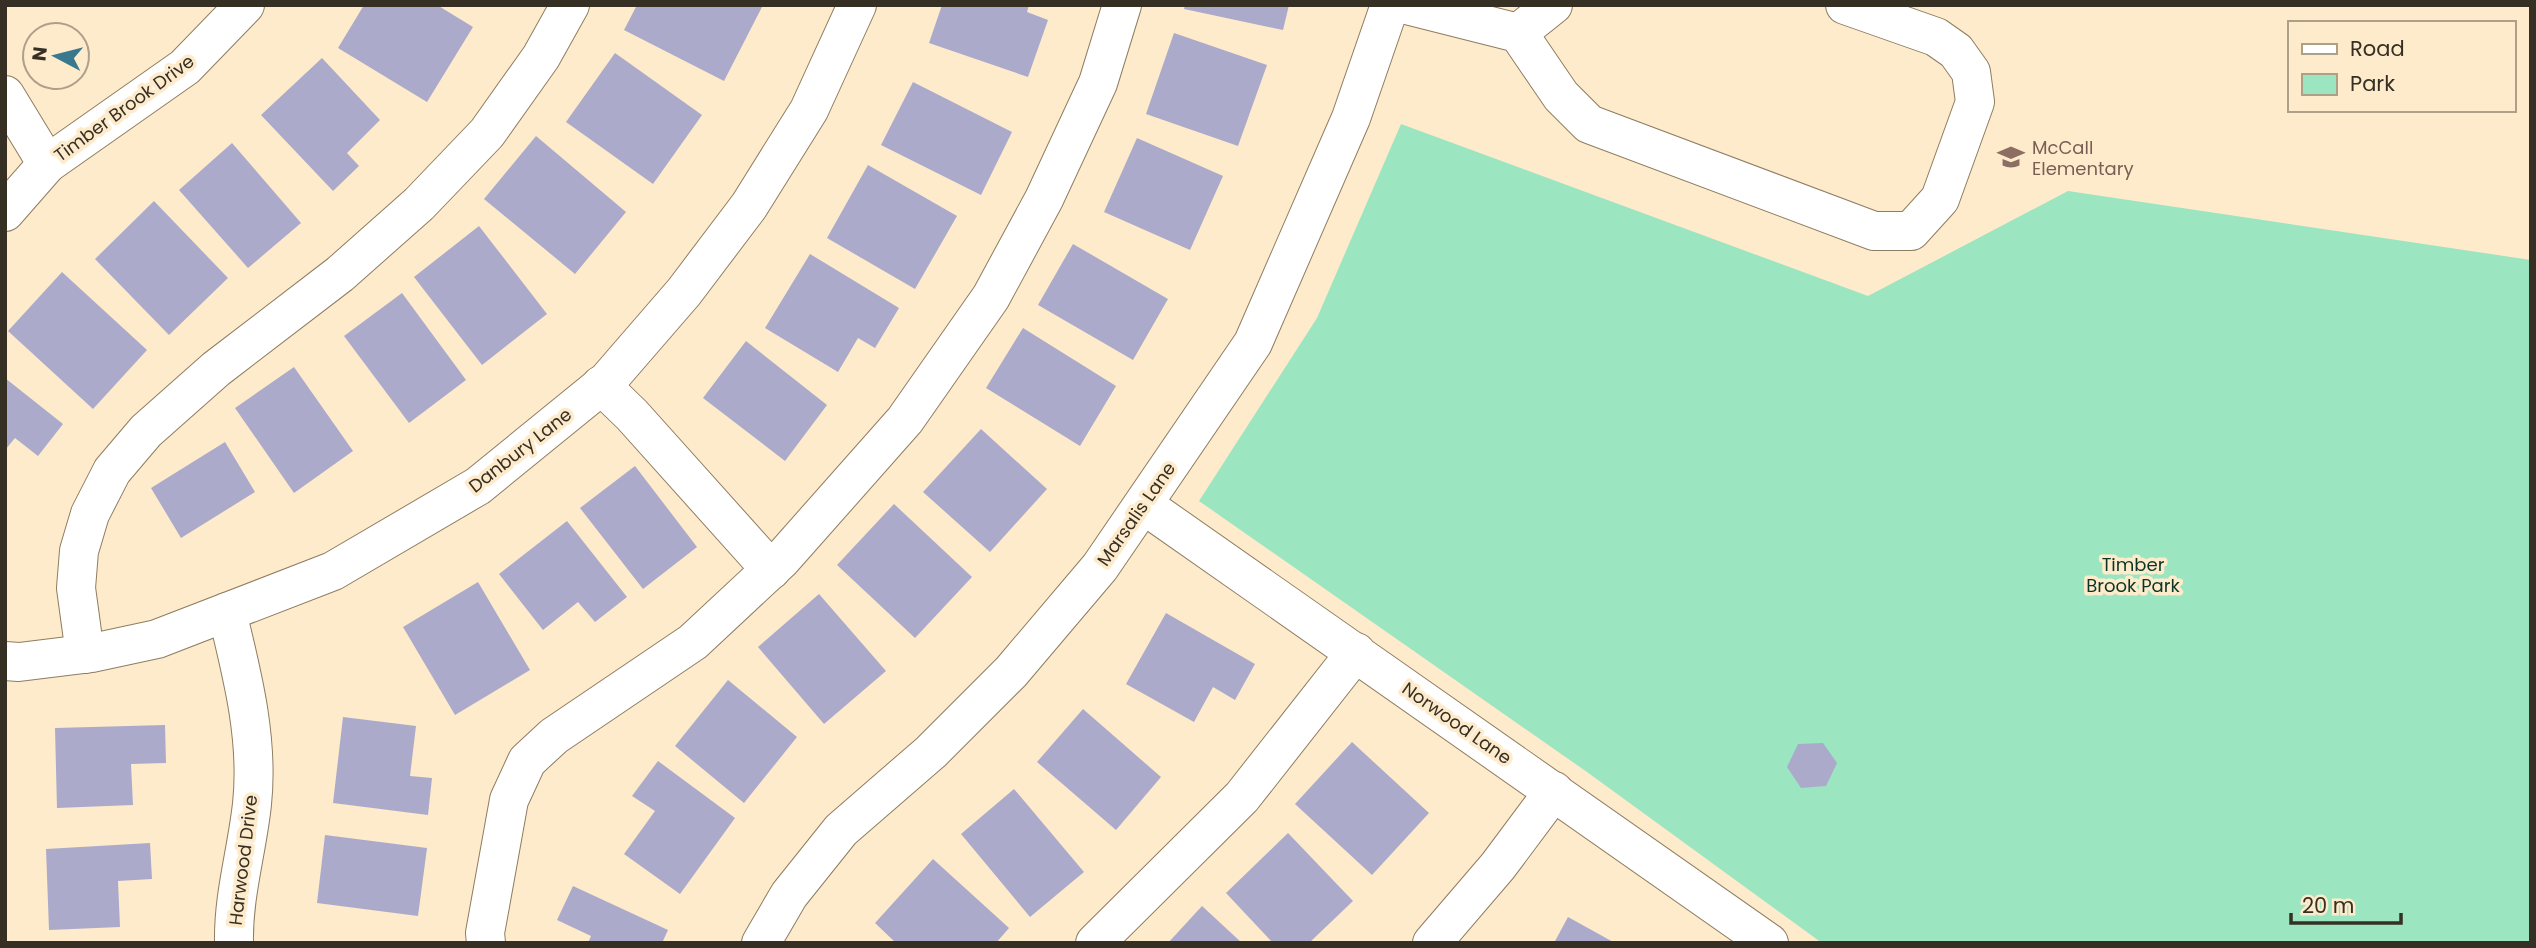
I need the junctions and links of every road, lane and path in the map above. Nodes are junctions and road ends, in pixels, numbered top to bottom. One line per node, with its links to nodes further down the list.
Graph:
1 (245, 5): 11 (street, Timber Brook Drive)
2 (570, 5): 18 (street)
3 (857, 5): 13 (street, Danbury Lane)
4 (1122, 5): 15 (street)
5 (1390, 5): 14 (street, Marsalis Lane)
6 (1407, 5): 9 (street)
7 (1553, 5): 9 (street)
8 (1845, 5): 9 (street)
9 (1518, 33)
10 (5, 95): 11 (street)
11 (47, 164): 12 (street, Timber Brook Drive)
12 (5, 212)
13 (601, 385): 15 (street); 16 (street, Danbury Lane)
14 (1144, 505): 17 (street, Norwood Lane); 23 (street, Marsalis Lane)
15 (771, 570): 22 (street)
16 (227, 612): 18 (street, Danbury Lane); 21 (street, Harwood Drive)
17 (1356, 652): 20 (street, Norwood Lane); 24 (street)
18 (85, 654): 19 (street, Danbury Lane)
19 (5, 661)
20 (1554, 791): 25 (street); 26 (street, Norwood Lane)
21 (234, 943)
22 (486, 943)
23 (761, 943)
24 (1095, 943)
25 (1432, 943)
26 (1769, 943)

